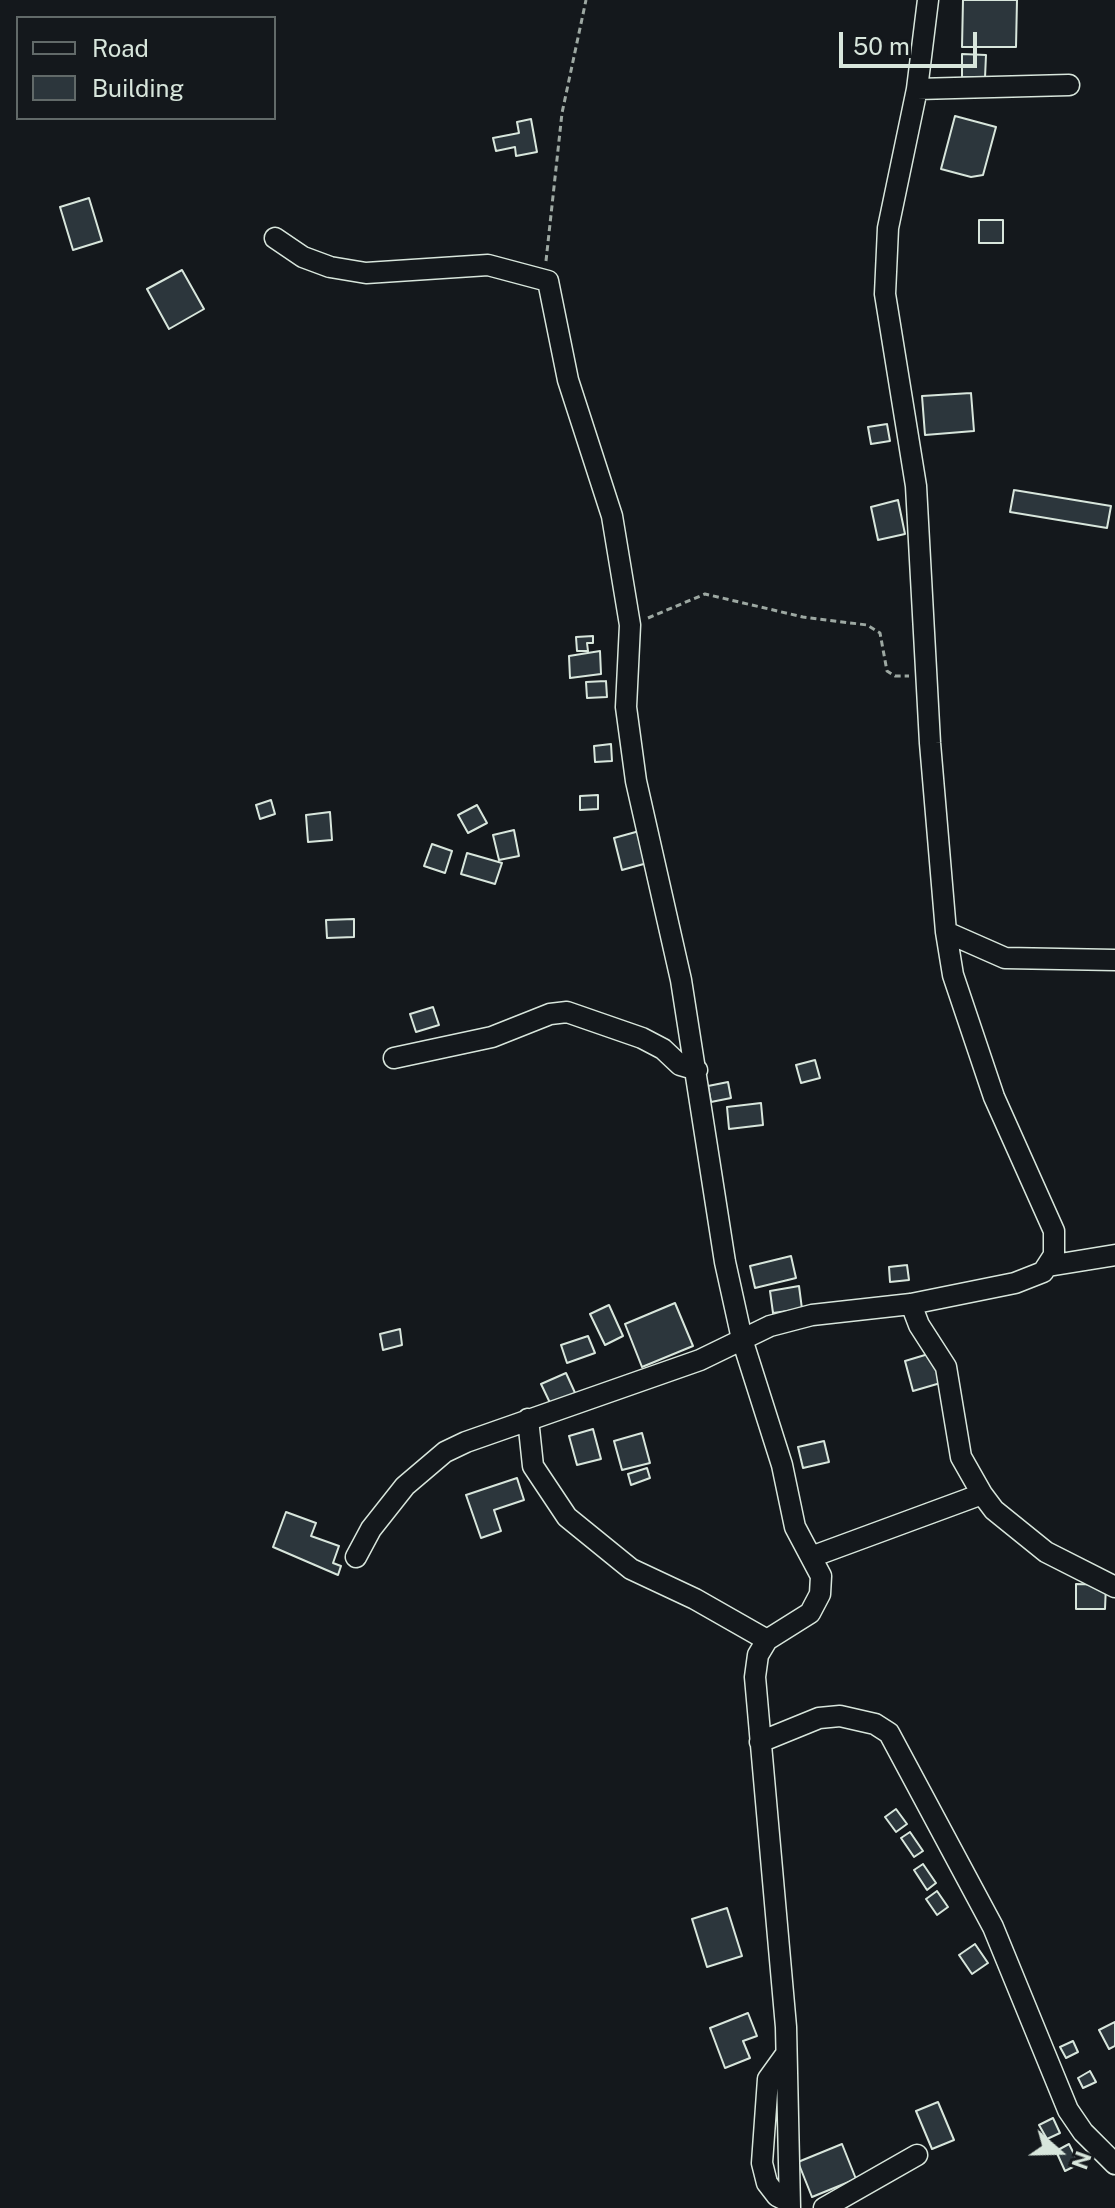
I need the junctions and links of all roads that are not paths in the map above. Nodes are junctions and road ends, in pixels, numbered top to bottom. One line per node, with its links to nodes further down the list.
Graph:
1 (928, 0): 3 (street)
2 (1069, 85): 3 (street)
3 (917, 89): 5 (street)
4 (275, 238): 10 (street)
5 (946, 932): 6 (street); 8 (street)
6 (988, 954): 7 (street); 8 (street)
7 (1115, 960)
8 (953, 975): 12 (street)
9 (394, 1058): 10 (street)
10 (697, 1070): 14 (street)
11 (1115, 1255): 12 (street)
12 (1048, 1266): 13 (street)
13 (911, 1304): 14 (street); 16 (street)
14 (742, 1339): 15 (street); 18 (street)
15 (528, 1419): 17 (street); 20 (street)
16 (982, 1494): 18 (street); 19 (street)
17 (356, 1557)
18 (811, 1557): 20 (street)
19 (1115, 1587)
20 (767, 1640): 21 (street)
21 (760, 1742): 23 (street); 24 (street)
22 (917, 2155): 25 (street)
23 (1115, 2164)
24 (790, 2205)
25 (824, 2208)

